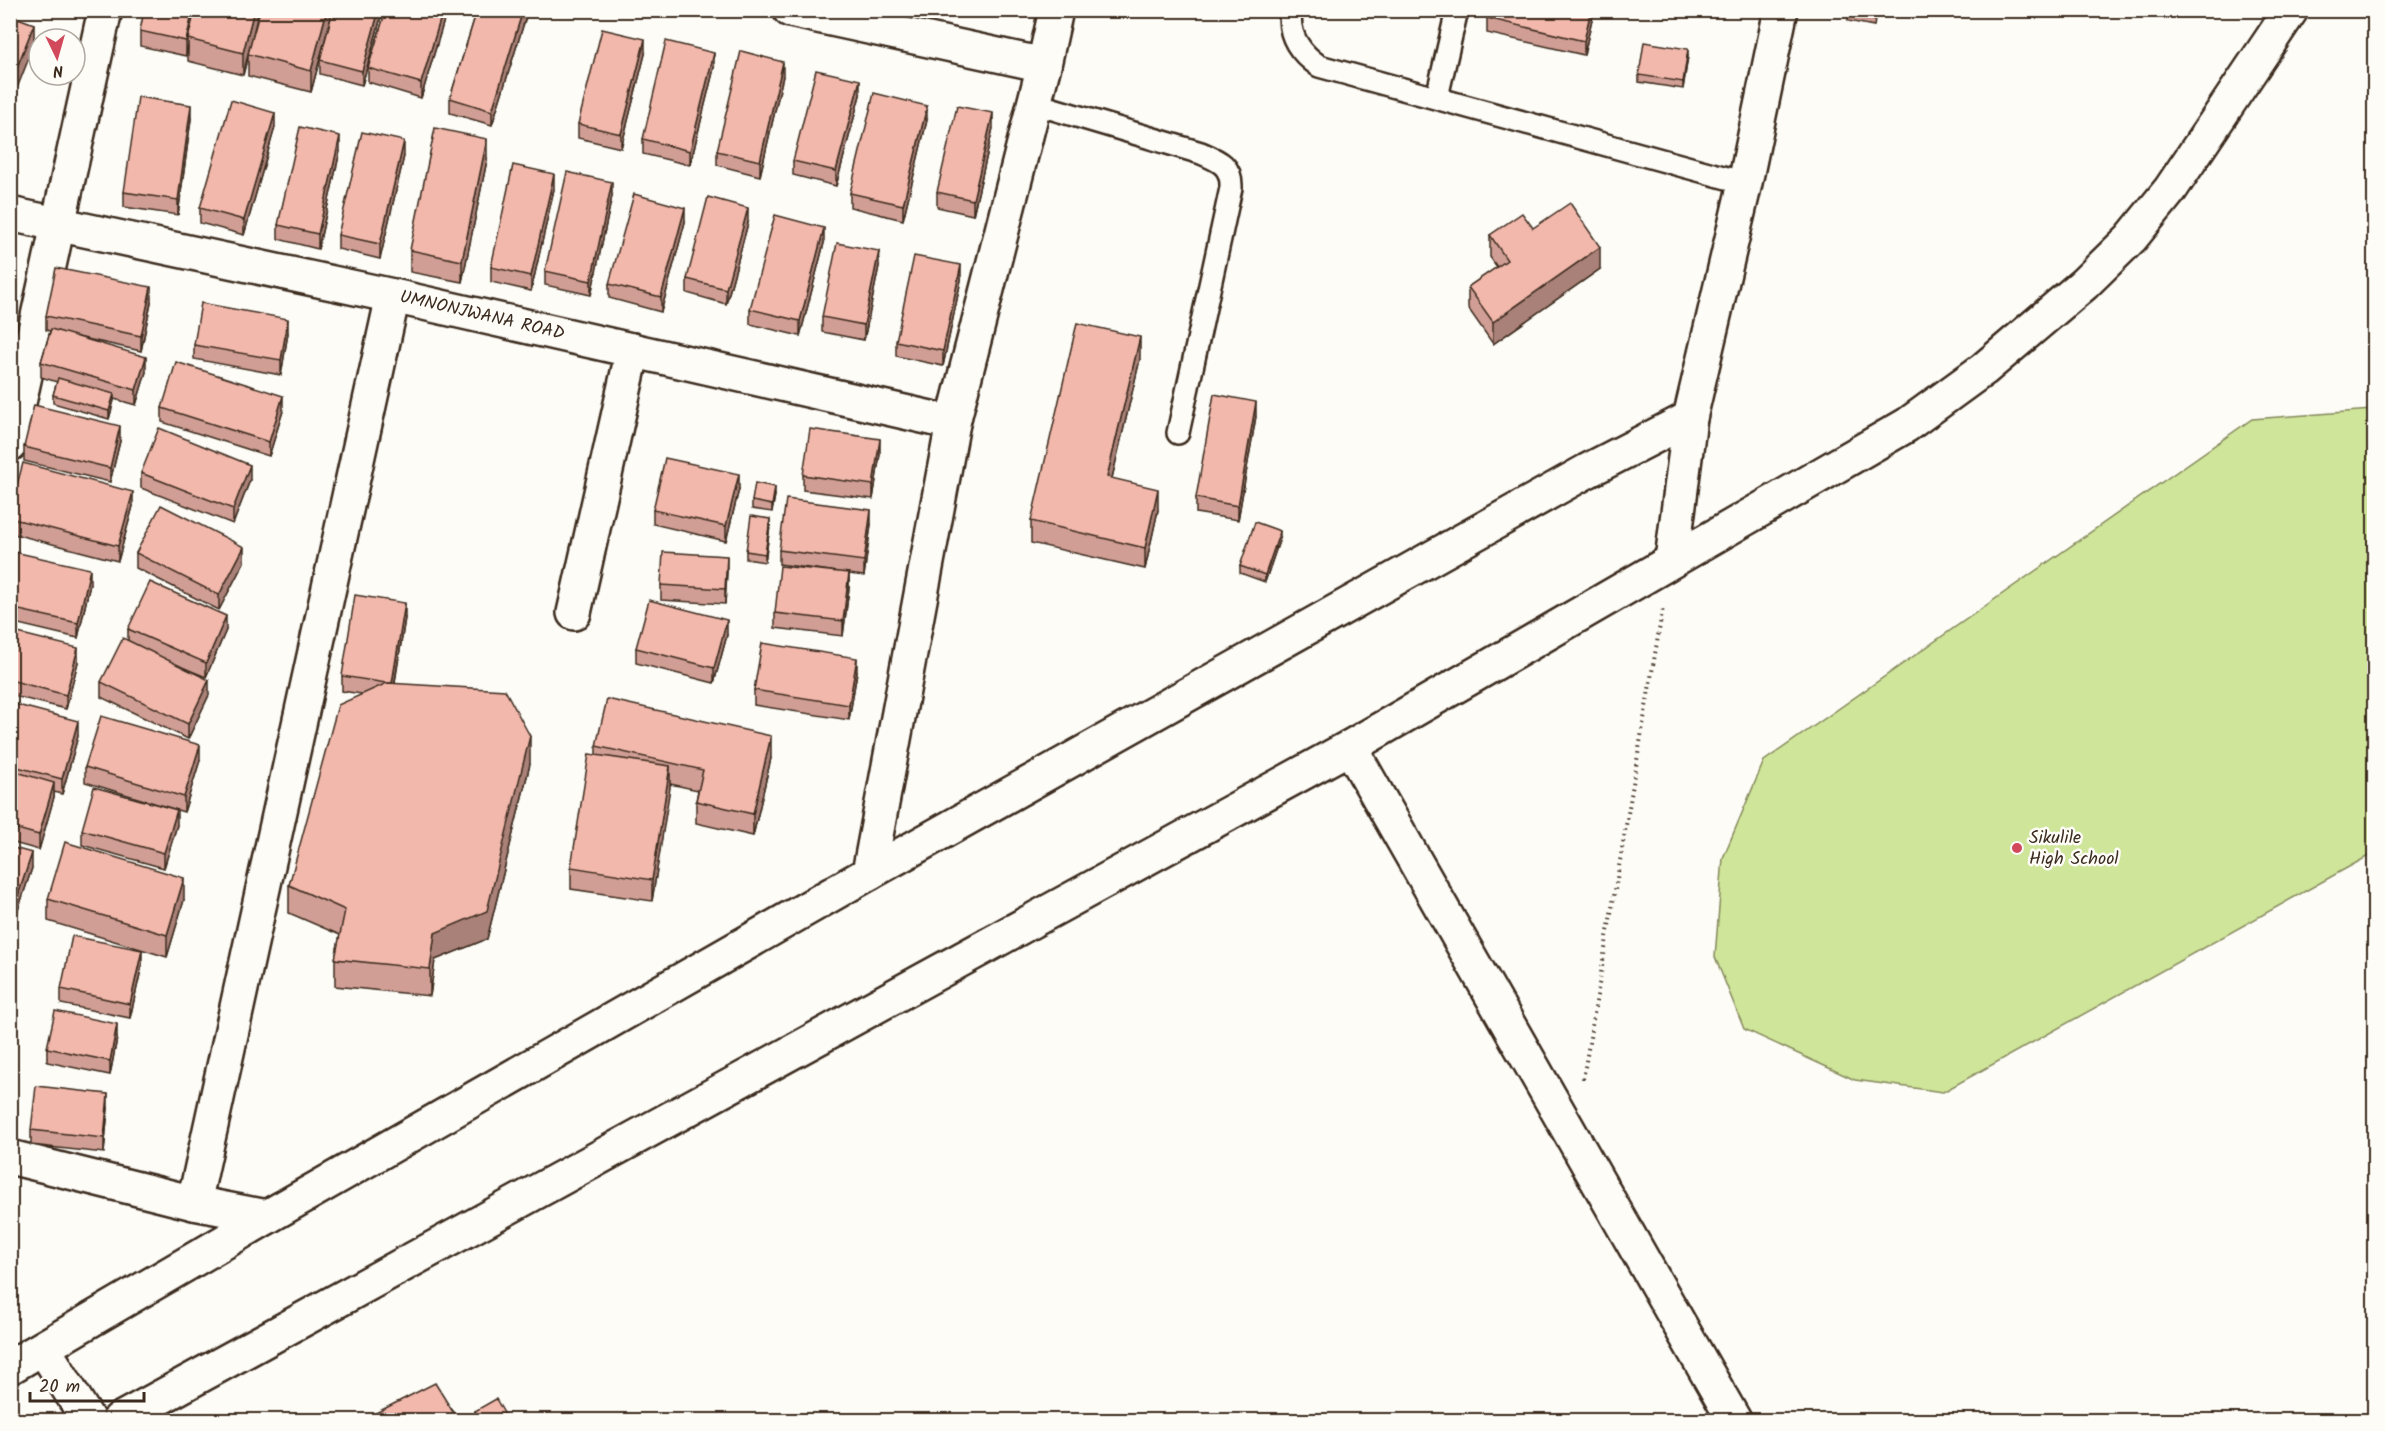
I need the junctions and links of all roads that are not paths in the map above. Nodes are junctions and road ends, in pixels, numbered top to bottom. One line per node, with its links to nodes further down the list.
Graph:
1 (105, 10): 13 (street)
2 (790, 10): 8 (street)
3 (1056, 10): 8 (street)
4 (1291, 10): 9 (lane)
5 (1457, 10): 9 (lane)
6 (1781, 10): 11 (street)
7 (2291, 10): 20 (street)
8 (1044, 65): 10 (street)
9 (1437, 98): 11 (lane)
10 (1033, 104): 17 (street); 18 (lane)
11 (1745, 183): 16 (street)
12 (10, 214): 13 (street, UMNONJWANA ROAD)
13 (59, 223): 14 (street, UMNONJWANA ROAD); 19 (street)
14 (393, 296): 15 (street, UMNONJWANA ROAD); 25 (street)
15 (633, 350): 17 (street, UMNONJWANA ROAD); 21 (street)
16 (1690, 418): 20 (street); 23 (street)
17 (953, 423): 23 (street)
18 (1178, 433)
19 (10, 444)
20 (1672, 560): 22 (street)
21 (574, 613)
22 (1350, 747): 30 (street); 31 (street)
23 (869, 873): 26 (street)
24 (10, 1157): 25 (street)
25 (194, 1203): 26 (street)
26 (267, 1217): 27 (street)
27 (44, 1349): 28 (street); 29 (street)
28 (10, 1367)
29 (88, 1420)
30 (119, 1420)
31 (1734, 1420)

